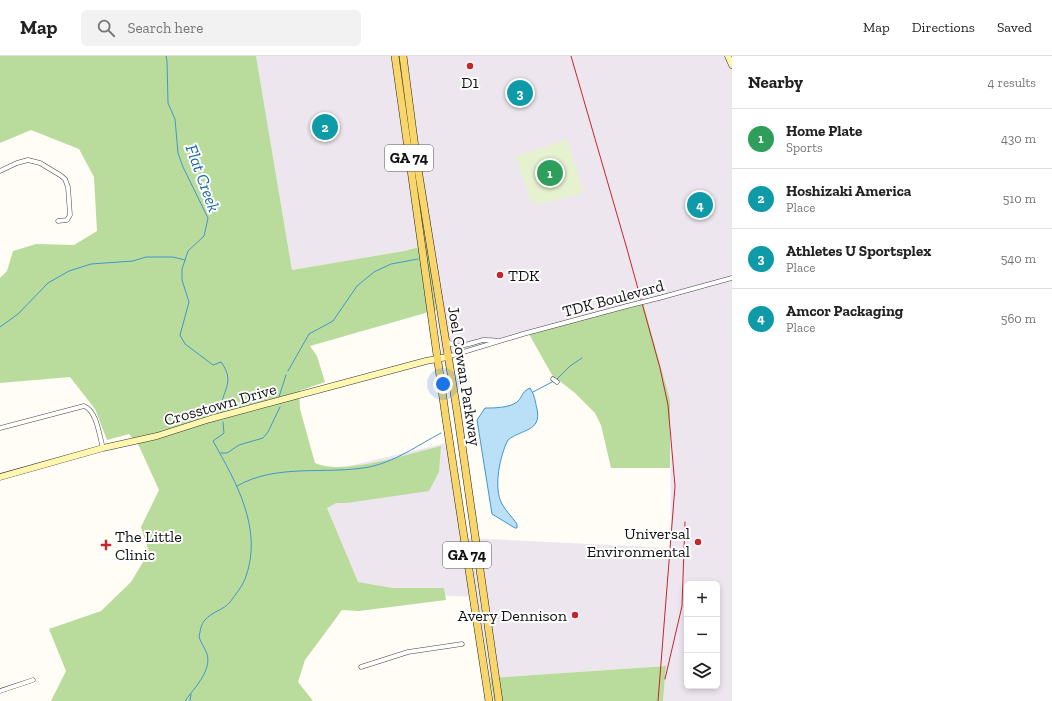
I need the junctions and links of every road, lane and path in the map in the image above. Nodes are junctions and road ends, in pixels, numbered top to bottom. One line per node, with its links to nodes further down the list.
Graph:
1 (728, 56): 3 (street)
2 (399, 58): 7 (main road, Joel Cowan Parkway / GA 74); 10 (main road, Joel Cowan Parkway / GA 74)
3 (732, 65)
4 (0, 171): 5 (street)
5 (58, 221)
6 (732, 278): 8 (street, TDK Boulevard, bridge)
7 (444, 337): 8 (street, TDK Boulevard); 9 (main road, Joel Cowan Parkway / GA 74)
8 (500, 341): 9 (street, TDK Boulevard)
9 (447, 357): 10 (street, Crosstown Drive); 21 (main road, Joel Cowan Parkway / GA 74)
10 (438, 358): 14 (street, Crosstown Drive); 20 (main road, Joel Cowan Parkway / GA 74)
11 (553, 379): 12 (street)
12 (557, 382)
13 (0, 428): 14 (street)
14 (103, 448): 15 (street, Crosstown Drive)
15 (0, 477)
16 (462, 644): 17 (street)
17 (361, 667)
18 (33, 680): 19 (street)
19 (0, 691)
20 (489, 701)
21 (499, 701)

